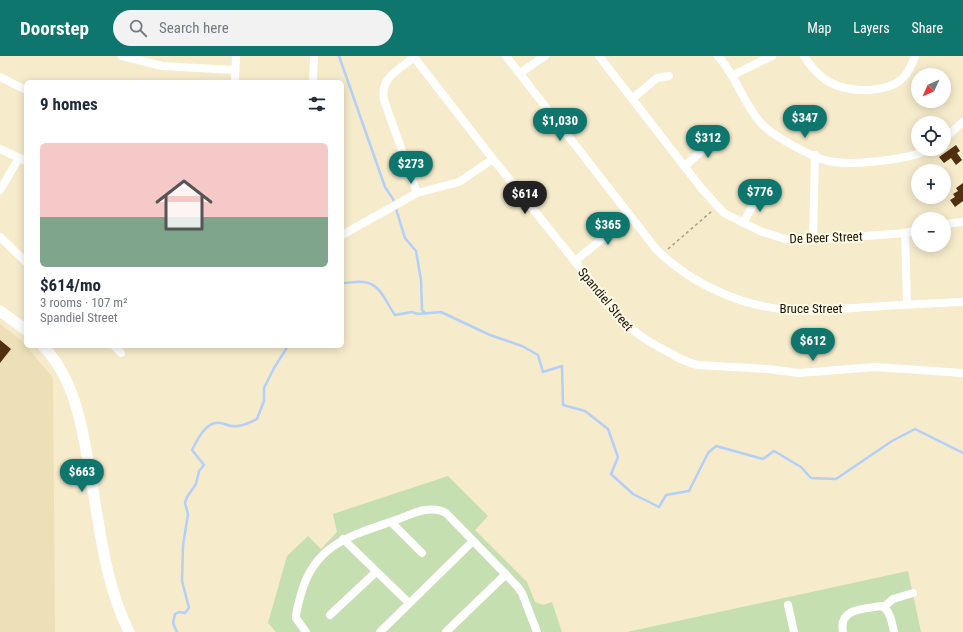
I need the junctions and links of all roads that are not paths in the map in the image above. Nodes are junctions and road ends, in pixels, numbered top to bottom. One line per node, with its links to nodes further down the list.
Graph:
1 (122, 56): 12 (street)
2 (236, 56): 12 (street)
3 (314, 56): 18 (street)
4 (506, 56): 13 (street, Bruce Street)
5 (545, 56): 13 (street)
6 (599, 56): 20 (street, De Beer Street)
7 (718, 56): 14 (street)
8 (772, 56): 14 (street)
9 (804, 56): 10 (street)
10 (915, 56)
11 (414, 57): 27 (street, Spandiel Street); 31 (street)
12 (235, 70): 17 (street)
13 (520, 73): 33 (street, Bruce Street)
14 (733, 75): 25 (street)
15 (669, 76): 20 (street)
16 (0, 78): 19 (street)
17 (235, 80)
18 (313, 80)
19 (24, 89)
20 (632, 99): 29 (street, De Beer Street)
21 (963, 122): 22 (street)
22 (951, 132)
23 (714, 137): 29 (street)
24 (0, 149): 28 (street)
25 (815, 156): 26 (street); 41 (street)
26 (913, 156)
27 (493, 159): 31 (street); 43 (street, Spandiel Street)
28 (22, 160): 30 (street)
29 (685, 166): 36 (street, De Beer Street)
30 (0, 190)
31 (417, 193): 39 (street)
32 (760, 193): 36 (street)
33 (630, 216): 43 (street); 45 (street, Bruce Street)
34 (963, 217): 35 (street)
35 (959, 222)
36 (743, 223): 41 (street, De Beer Street)
37 (911, 231): 38 (street, De Beer Street)
38 (905, 232): 41 (street, De Beer Street); 45 (street)
39 (344, 234)
40 (0, 237): 42 (street)
41 (813, 240)
42 (24, 260)
43 (575, 261): 51 (street, Spandiel Street)
44 (963, 302): 45 (street, Bruce Street)
45 (907, 304)
46 (0, 311): 47 (street)
47 (24, 329)
48 (46, 348): 63 (street)
49 (116, 348): 50 (street)
50 (121, 353)
51 (963, 373)
52 (391, 522): 53 (street); 54 (street); 55 (street)
53 (343, 539): 56 (street); 64 (street)
54 (473, 541): 57 (street); 59 (street)
55 (422, 553)
56 (376, 572): 59 (street); 62 (street)
57 (506, 574): 66 (street); 67 (street)
58 (913, 593): 61 (street)
59 (409, 603): 65 (street)
60 (788, 605): 68 (street)
61 (884, 607): 69 (street); 70 (street)
62 (330, 615)
63 (129, 632)
64 (306, 632)
65 (380, 632)
66 (446, 632)
67 (537, 632)
68 (794, 632)
69 (844, 632)
70 (894, 632)

